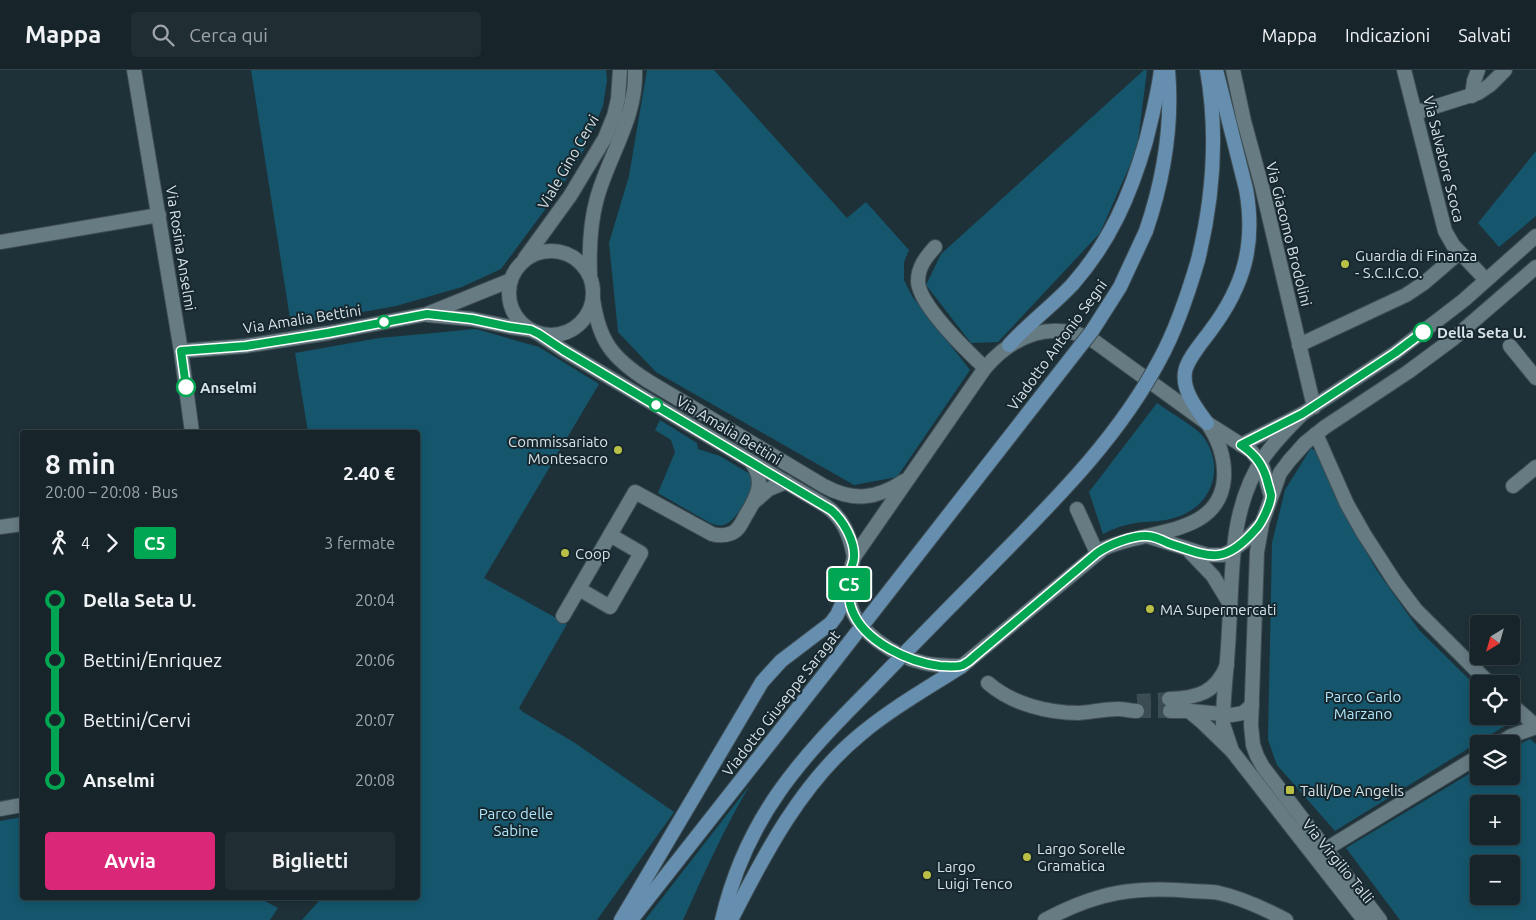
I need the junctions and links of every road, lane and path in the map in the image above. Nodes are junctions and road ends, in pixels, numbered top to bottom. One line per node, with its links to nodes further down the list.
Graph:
1 (134, 70): 14 (street, Via Rosina Anselmi)
2 (620, 70): 19 (street, Viale Gino Cervi)
3 (635, 70): 21 (street)
4 (1161, 70): 28 (main road)
5 (1168, 70): 43 (main road, Viadotto Antonio Segni, bridge)
6 (1207, 70): 79 (main road, bridge)
7 (1216, 70): 34 (main road)
8 (1233, 70): 27 (street, Via Giacomo Brodolini)
9 (1404, 70): 13 (street, Via Salvatore Scoca)
10 (1478, 70): 12 (street)
11 (1505, 70): 12 (street)
12 (1472, 96): 13 (street)
13 (1415, 113): 18 (street, Via Salvatore Scoca)
14 (159, 215): 16 (street); 30 (street, Via Rosina Anselmi)
15 (1536, 236): 23 (street)
16 (0, 242)
17 (935, 247): 31 (street)
18 (1460, 253): 23 (street, Via Salvatore Scoca); 27 (street)
19 (522, 262): 21 (street); 22 (street)
20 (1536, 268): 36 (street, Via Virgilio Talli)
21 (590, 276): 24 (street)
22 (510, 280): 25 (street, Via Amalia Bettini); 26 (street)
23 (1486, 280): 33 (street)
24 (593, 299): 26 (street); 41 (street)
25 (427, 314): 26 (street, Via Amalia Bettini); 30 (street, Via Amalia Bettini)
26 (535, 332): 38 (street, Via Amalia Bettini)
27 (1299, 345): 33 (street, Via Giacomo Brodolini)
28 (1009, 346): 31 (street); 34 (street)
29 (1510, 346): 32 (street)
30 (181, 351): 35 (street, Via Rosina Anselmi)
31 (985, 368): 41 (street)
32 (1536, 378)
33 (1308, 410): 37 (street); 39 (street, Via Virgilio Talli)
34 (1207, 424): 37 (street); 52 (street)
35 (192, 430)
36 (1316, 434): 45 (street, Via Virgilio Talli); 63 (street)
37 (1241, 445): 39 (street)
38 (751, 462): 42 (street, Via Amalia Bettini); 46 (street)
39 (1260, 462): 45 (street); 54 (street, Via Virgilio Talli)
40 (1536, 467): 44 (street)
41 (907, 479): 56 (street)
42 (786, 482): 46 (street); 56 (street, Via Amalia Bettini)
43 (974, 482): 78 (main road, Viadotto Giuseppe Saragat, bridge)
44 (1513, 486)
45 (1271, 497): 48 (street, Via Virgilio Talli)
46 (754, 503): 51 (street)
47 (1077, 509): 55 (street)
48 (1262, 523): 54 (street); 65 (street, Via Virgilio Talli)
49 (20, 524): 50 (street)
50 (0, 527)
51 (610, 535): 57 (street); 57 (street)
52 (1146, 536): 53 (street); 55 (street)
53 (1181, 547): 54 (street); 59 (street)
54 (1233, 550): 59 (street, Via Virgilio Talli)
55 (1097, 553): 62 (street)
56 (854, 557): 58 (street)
57 (579, 588): 60 (street)
58 (848, 590): 62 (street); 77 (main road)
59 (1231, 605): 61 (street, Via Virgilio Talli)
60 (563, 616)
61 (1228, 662): 67 (street); 69 (street, Via Virgilio Talli)
62 (962, 666): 80 (main road)
63 (1481, 675)
64 (988, 683): 66 (street)
65 (1252, 705): 69 (street); 76 (street, Via Virgilio Talli)
66 (1137, 706)
67 (1189, 711): 69 (street); 72 (street)
68 (1520, 712): 70 (street)
69 (1223, 715): 72 (street, Via Virgilio Talli)
70 (1536, 727): 71 (street)
71 (1515, 735)
72 (1232, 751): 83 (street, Via Virgilio Talli)
73 (1470, 761): 76 (street)
74 (20, 805): 75 (street)
75 (0, 809)
76 (1326, 849): 84 (street, Via Virgilio Talli)
77 (622, 920)
78 (631, 920)
79 (722, 920)
80 (731, 920)
81 (1045, 920): 82 (street)
82 (1286, 920)
83 (1364, 920)
84 (1380, 920)

